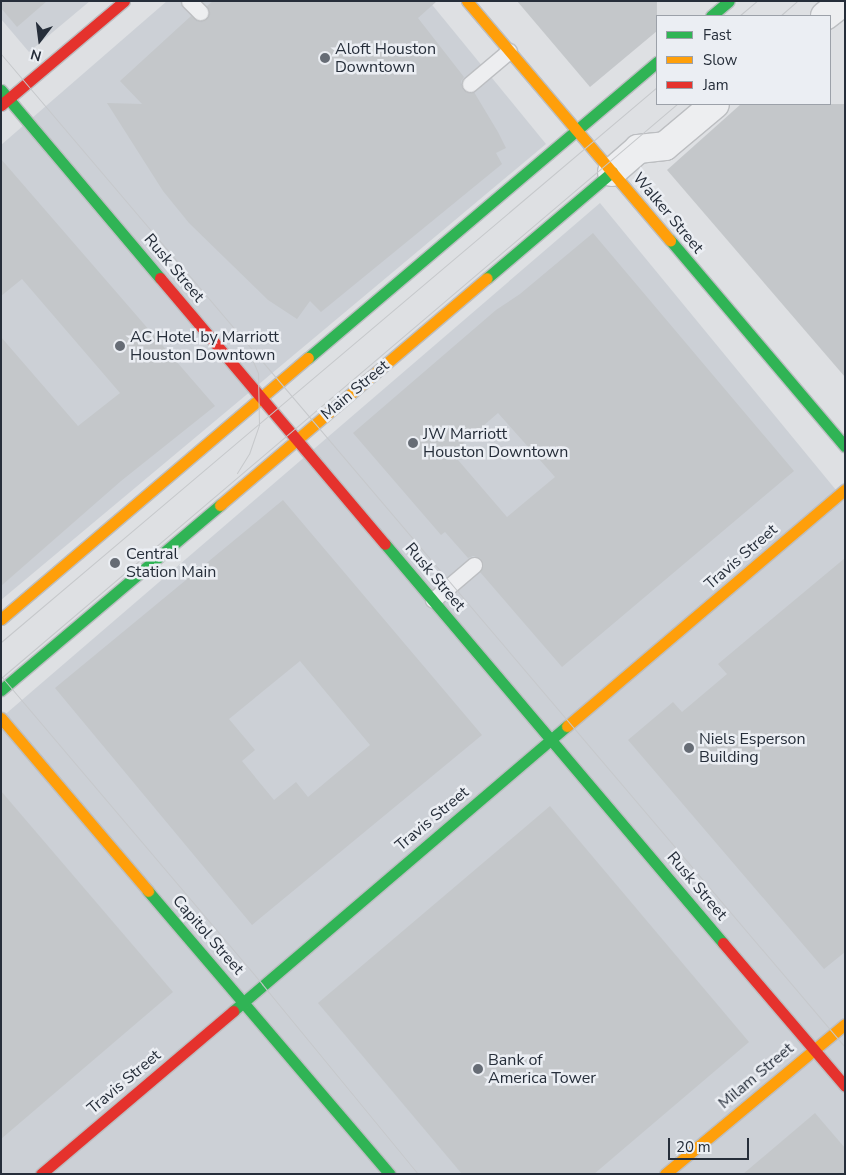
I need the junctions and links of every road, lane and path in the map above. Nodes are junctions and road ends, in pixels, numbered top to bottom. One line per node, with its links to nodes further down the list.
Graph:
1 (124, 1): 12 (main road)
2 (189, 1): 6 (lane)
3 (466, 1): 9 (main road, Walker Street)
4 (728, 1): 7 (main road)
5 (844, 1): 8 (street)
6 (200, 12)
7 (712, 15)
8 (826, 15)
9 (509, 51): 11 (lane); 14 (main road, Walker Street)
10 (656, 63): 14 (main road)
11 (470, 84)
12 (4, 98): 16 (main road, Rusk Street)
13 (714, 105): 15 (street, Main Street)
14 (577, 131): 15 (main road, Walker Street); 16 (main road)
15 (612, 172): 17 (main road, Main Street); 18 (main road, Walker Street)
16 (262, 397): 17 (main road, Rusk Street); 22 (main road)
17 (297, 439): 21 (main road, Rusk Street); 23 (main road, Main Street)
18 (845, 446)
19 (845, 489): 25 (main road, Travis Street)
20 (474, 566): 21 (lane)
21 (433, 600): 25 (main road, Rusk Street)
22 (1, 619)
23 (1, 690)
24 (1, 718): 26 (main road, Capitol Street)
25 (551, 739): 26 (main road, Travis Street); 28 (main road, Rusk Street)
26 (243, 1001): 30 (main road, Travis Street); 31 (main road, Capitol Street)
27 (845, 1024): 28 (main road, Milam Street)
28 (814, 1048): 29 (main road, Rusk Street); 32 (main road, Milam Street)
29 (845, 1086)
30 (41, 1174)
31 (390, 1174)
32 (666, 1174)

